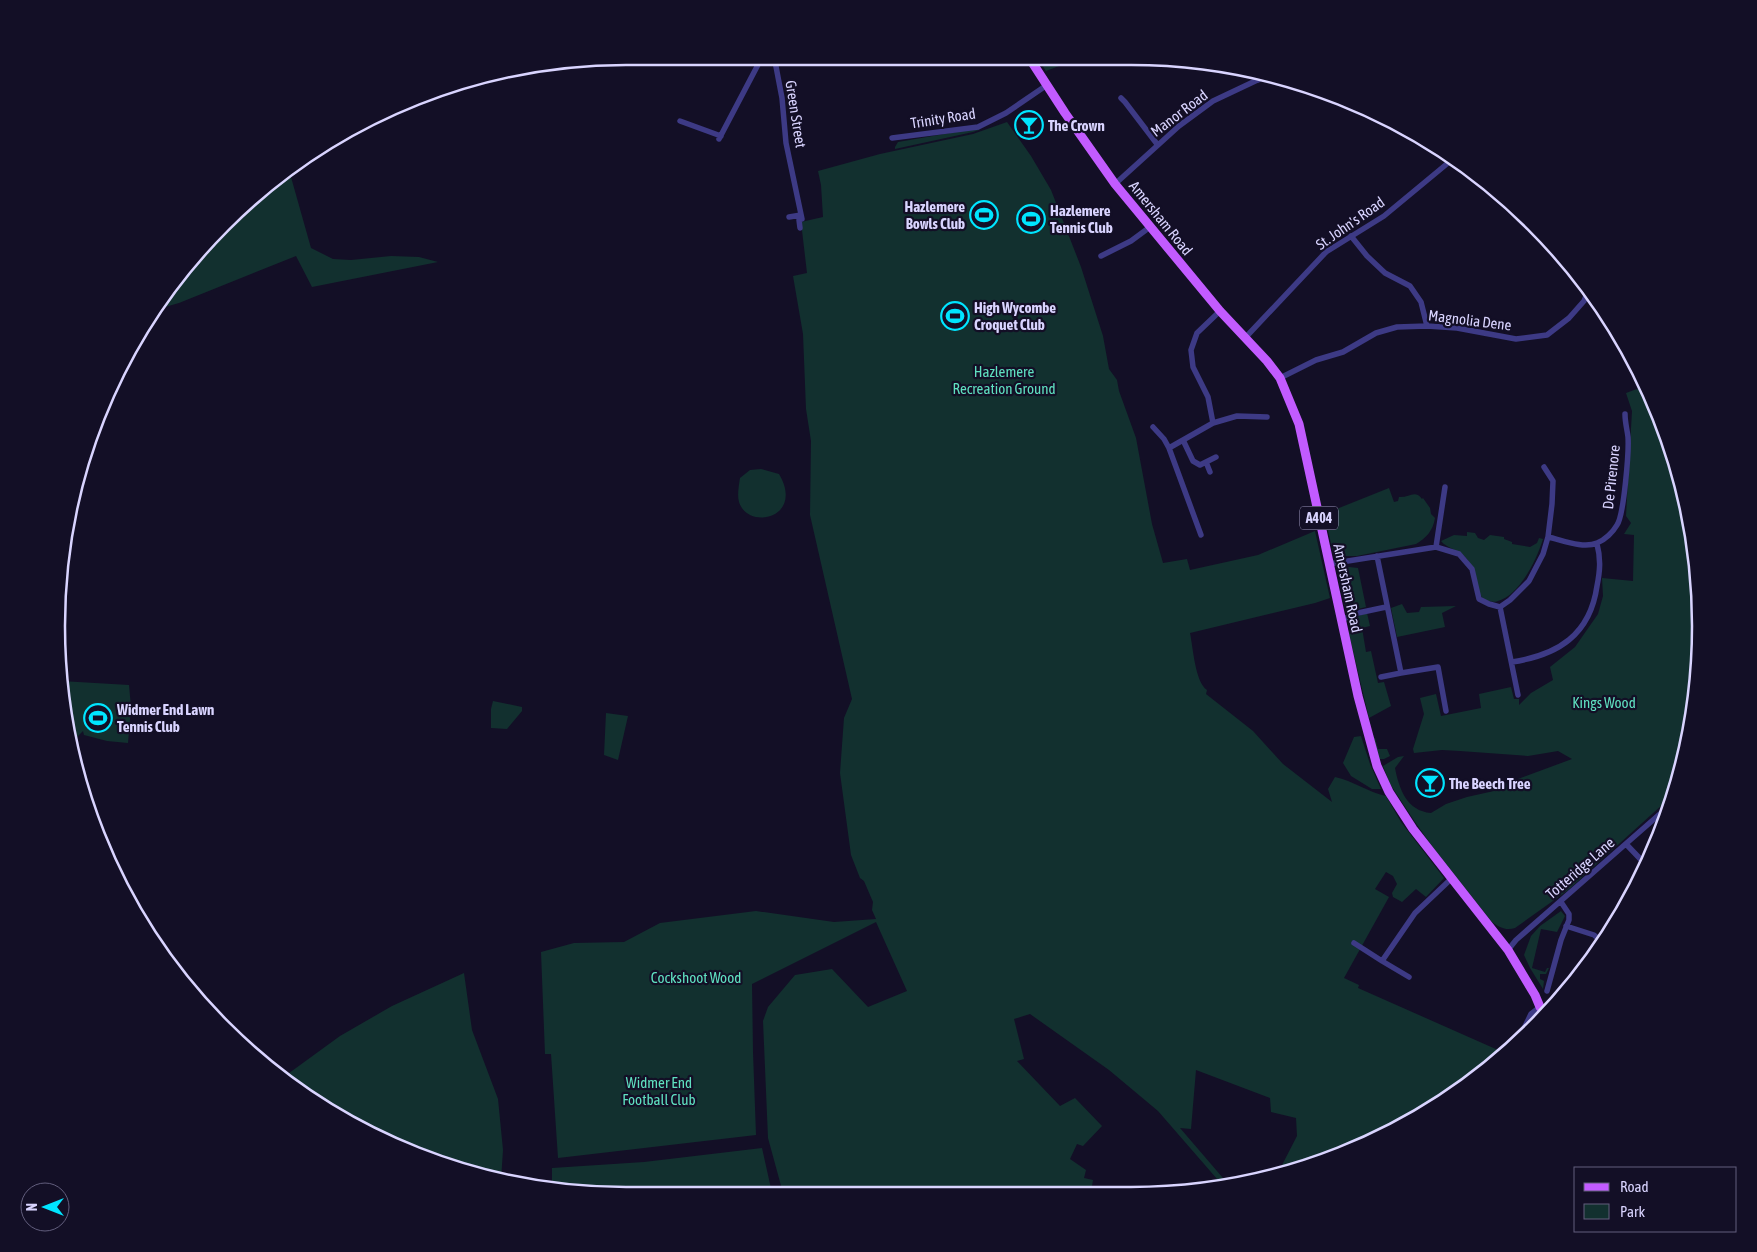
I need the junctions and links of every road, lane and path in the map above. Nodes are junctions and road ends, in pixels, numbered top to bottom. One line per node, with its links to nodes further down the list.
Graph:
1 (758, 65): 7 (street)
2 (776, 65): 12 (street, Green Street)
3 (1034, 65): 5 (main road, Amersham Road / A404)
4 (1258, 80): 9 (street, Manor Road)
5 (1047, 85): 8 (street, Trinity Road); 11 (main road, Amersham Road / A404)
6 (1121, 98): 9 (street)
7 (680, 121)
8 (892, 138)
9 (1157, 144): 11 (street, Manor Road)
10 (1448, 163): 16 (street, St. John's Road)
11 (1115, 184): 15 (main road, Amersham Road / A404)
12 (801, 215): 13 (street); 14 (street, Green Street)
13 (789, 217)
14 (800, 228)
15 (1150, 228): 17 (street); 19 (main road, Amersham Road / A404)
16 (1352, 236): 20 (street); 21 (street, St. John's Road)
17 (1101, 256)
18 (1585, 297): 20 (street, Magnolia Dene)
19 (1220, 311): 21 (main road, Amersham Road / A404); 25 (street)
20 (1427, 326): 22 (street, Magnolia Dene)
21 (1245, 338): 22 (main road, Amersham Road / A404)
22 (1280, 378): 39 (main road, Amersham Road / A404)
23 (1625, 414): 36 (street, De Pirenore)
24 (1267, 417): 25 (street)
25 (1213, 423): 27 (street)
26 (1153, 427): 28 (street)
27 (1183, 440): 28 (street); 30 (street)
28 (1169, 448): 34 (street)
29 (1216, 457): 30 (street)
30 (1206, 462): 32 (street)
31 (1544, 467): 35 (street)
32 (1210, 472)
33 (1445, 487): 37 (street)
34 (1200, 535)
35 (1548, 537): 36 (street); 40 (street)
36 (1597, 544): 43 (street)
37 (1436, 546): 38 (street); 40 (street)
38 (1376, 556): 39 (street); 41 (street)
39 (1329, 564): 42 (main road, Amersham Road / A404)
40 (1500, 606): 43 (street)
41 (1386, 607): 42 (street); 44 (street)
42 (1341, 620): 51 (main road, Amersham Road / A404)
43 (1512, 662): 46 (street)
44 (1401, 673): 45 (street); 47 (street)
45 (1381, 677)
46 (1518, 694)
47 (1446, 710)
48 (1659, 815): 49 (street, Totteridge Lane)
49 (1626, 844): 50 (street); 52 (street, Totteridge Lane)
50 (1641, 859)
51 (1450, 879): 56 (main road, Amersham Road / A404); 57 (street)
52 (1561, 902): 53 (street); 56 (street, Totteridge Lane)
53 (1566, 926): 54 (street); 59 (street)
54 (1597, 938)
55 (1354, 944): 57 (street)
56 (1508, 950): 60 (main road, Amersham Road / A404)
57 (1382, 961): 58 (street)
58 (1409, 977)
59 (1547, 992)
60 (1542, 1008)
61 (1540, 1010): 62 (street)
62 (1526, 1025)

